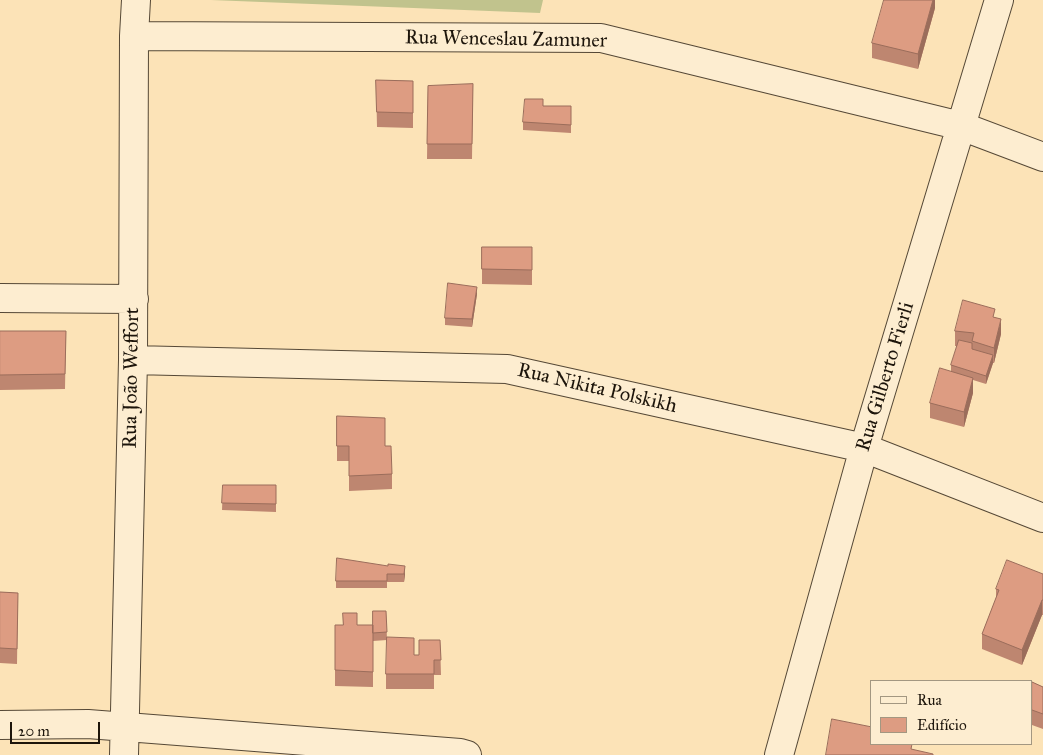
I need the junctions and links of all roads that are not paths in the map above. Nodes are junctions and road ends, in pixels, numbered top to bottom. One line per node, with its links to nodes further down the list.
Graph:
1 (136, 0): 3 (street, Rua João Weffort)
2 (999, 0): 4 (street, Rua Gilberto Fierli)
3 (134, 36): 4 (street, Rua Wenceslau Zamuner); 7 (street, Rua João Weffort)
4 (961, 126): 5 (street, Rua Wenceslau Zamuner); 9 (street, Rua Gilberto Fierli)
5 (1043, 157)
6 (0, 298): 7 (street)
7 (134, 300): 8 (street, Rua João Weffort)
8 (133, 360): 9 (street, Rua Nikita Polskikh); 12 (street, Rua João Weffort)
9 (864, 448): 10 (street, Rua Nikita Polskikh); 15 (street, Rua Gilberto Fierli)
10 (1043, 518)
11 (0, 725): 12 (street)
12 (124, 726): 13 (street, Rua João Weffort); 14 (street)
13 (124, 755)
14 (467, 755)
15 (779, 755)

